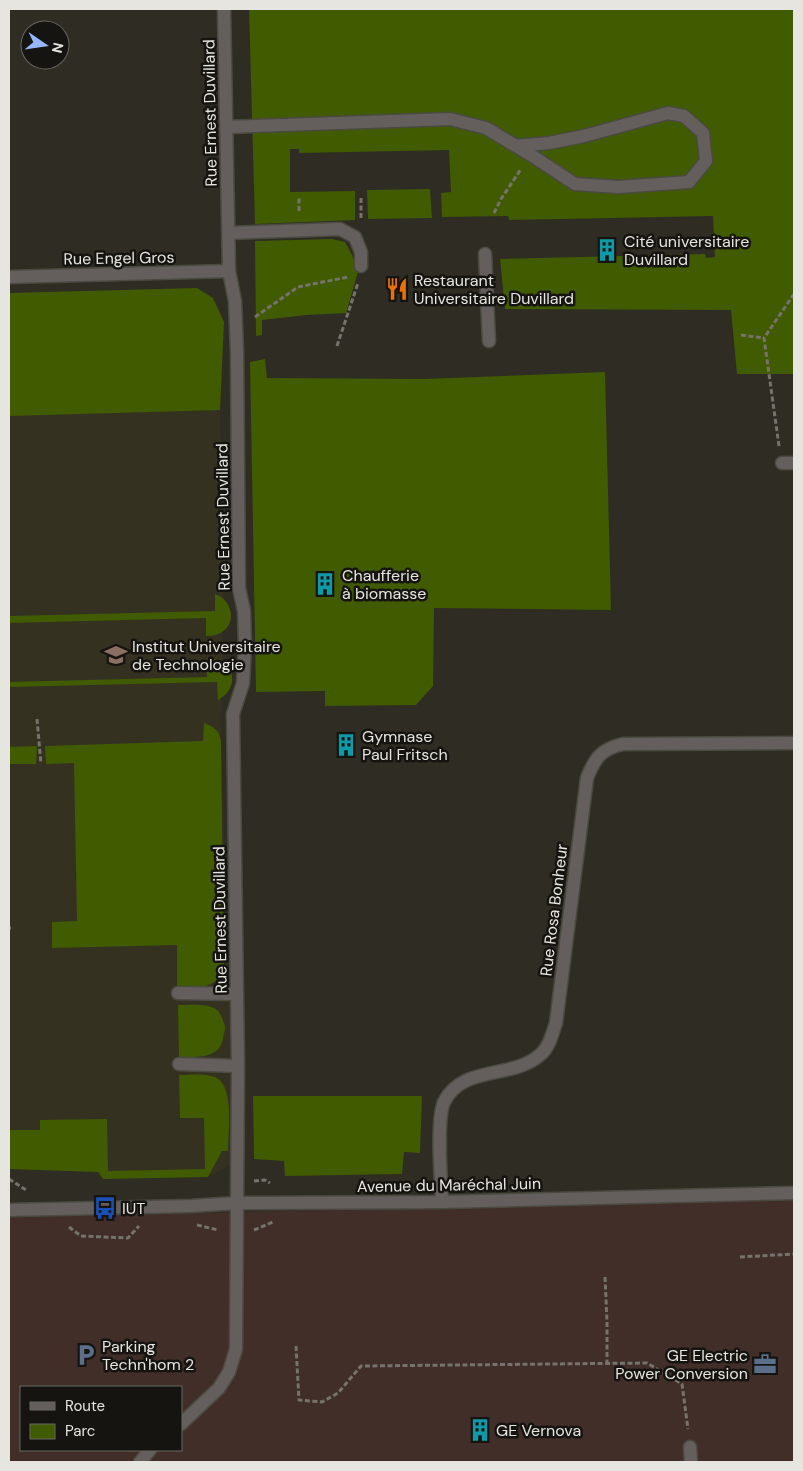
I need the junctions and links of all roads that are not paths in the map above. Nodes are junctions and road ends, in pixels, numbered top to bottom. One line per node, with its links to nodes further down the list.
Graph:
1 (224, 9): 2 (street, Rue Ernest Duvillard)
2 (227, 127): 3 (street); 4 (street, Rue Ernest Duvillard)
3 (515, 146): 3 (street)
4 (230, 233): 6 (street); 7 (street, Rue Ernest Duvillard)
5 (485, 254): 9 (street)
6 (361, 266)
7 (229, 272): 8 (street, Rue Engel Gros); 12 (street, Rue Ernest Duvillard)
8 (9, 277)
9 (489, 341)
10 (794, 743): 16 (street, Rue Rosa Bonheur)
11 (178, 994): 12 (street)
12 (237, 994): 14 (street, Rue Ernest Duvillard)
13 (179, 1064): 14 (street)
14 (238, 1066): 17 (street, Rue Ernest Duvillard)
15 (794, 1193): 16 (street, Avenue du Maréchal Juin)
16 (442, 1202): 17 (street, Avenue du Maréchal Juin)
17 (237, 1203): 18 (street, Avenue du Maréchal Juin); 19 (street, Rue Ernest Duvillard)
18 (9, 1210)
19 (182, 1423)
20 (690, 1447): 23 (street)
21 (149, 1451): 22 (street)
22 (140, 1462)
23 (691, 1462)

